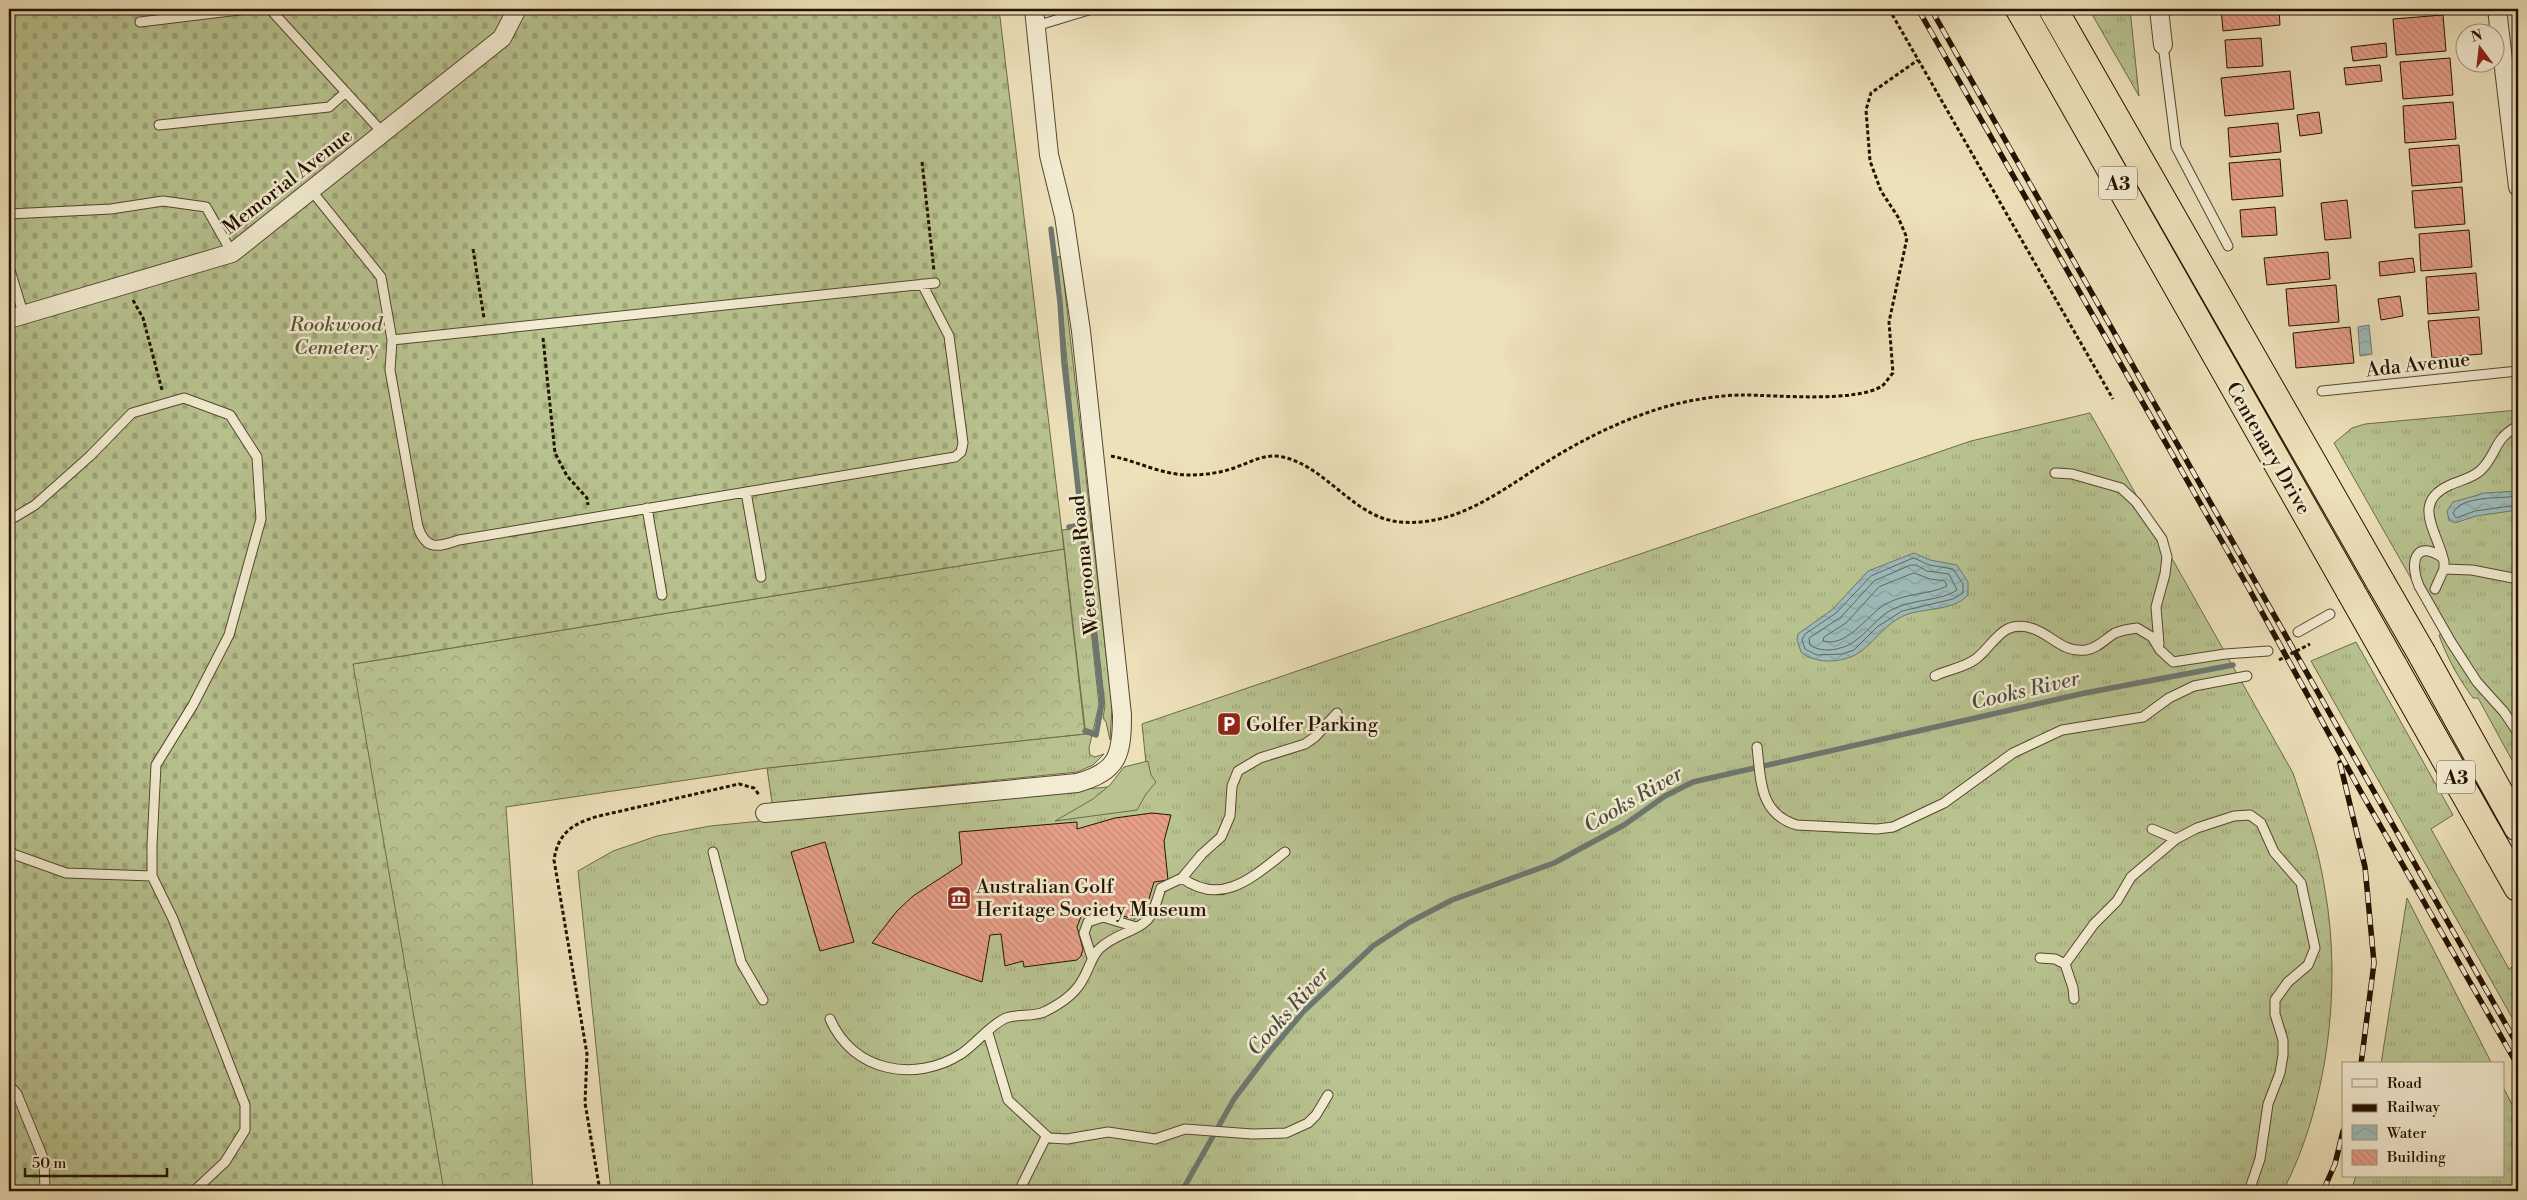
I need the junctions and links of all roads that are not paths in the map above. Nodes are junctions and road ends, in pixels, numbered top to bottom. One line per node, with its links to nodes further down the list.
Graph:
1 (247, 9): 10 (lane)
2 (270, 9): 13 (lane)
3 (517, 9): 15 (street, Memorial Avenue)
4 (1034, 9): 11 (street, Weeroona Road)
5 (1092, 9): 11 (lane)
6 (2020, 9): 57 (highway, Centenary Drive / A3, bridge)
7 (2053, 9): 49 (highway, Centenary Drive / A3, bridge)
8 (2159, 9): 12 (street)
9 (2497, 9): 16 (street)
10 (140, 22)
11 (1036, 26): 48 (street, Weeroona Road)
12 (2163, 44): 19 (lane)
13 (346, 92): 14 (lane); 15 (lane)
14 (158, 126)
15 (383, 133): 17 (street, Memorial Avenue)
16 (2518, 187)
17 (311, 190): 20 (street, Memorial Avenue); 25 (lane)
18 (9, 214): 20 (lane)
19 (2228, 246)
20 (232, 252): 24 (street, Memorial Avenue)
21 (9, 267): 24 (lane)
22 (935, 283): 23 (lane)
23 (922, 284): 25 (lane); 30 (lane)
24 (16, 317)
25 (392, 340): 31 (lane)
26 (2518, 371): 27 (lane, Ada Avenue)
27 (2322, 392)
28 (2518, 426): 33 (lane)
29 (2055, 473): 41 (lane)
30 (746, 492): 31 (lane); 35 (lane)
31 (647, 508): 38 (lane)
32 (9, 518): 55 (lane)
33 (2444, 558): 34 (lane); 46 (lane, bridge)
34 (2444, 569): 36 (lane); 37 (lane)
35 (761, 577)
36 (2518, 579)
37 (2436, 589)
38 (662, 595)
39 (2330, 614): 40 (lane)
40 (2298, 632)
41 (2160, 650): 42 (lane); 43 (lane)
42 (2268, 651)
43 (1935, 676)
44 (2247, 676): 47 (lane)
45 (1337, 713): 56 (lane)
46 (2518, 733)
47 (1757, 747)
48 (766, 813)
49 (2518, 827)
50 (2152, 830): 51 (lane)
51 (2176, 839): 61 (lane); 72 (lane)
52 (9, 848): 55 (lane)
53 (713, 852): 63 (lane)
54 (1286, 852): 56 (lane)
55 (152, 876): 71 (lane)
56 (1182, 878): 58 (lane)
57 (2518, 887)
58 (1136, 927): 59 (lane); 59 (lane)
59 (1092, 958): 65 (lane)
60 (2040, 958): 61 (lane)
61 (2065, 964): 62 (lane)
62 (2074, 999)
63 (764, 1000)
64 (830, 1019): 65 (lane)
65 (988, 1033): 68 (lane)
66 (9, 1084): 70 (lane)
67 (1328, 1094): 68 (lane)
68 (1046, 1136): 69 (lane)
69 (1022, 1185)
70 (45, 1191)
71 (194, 1191)
72 (2250, 1191)

